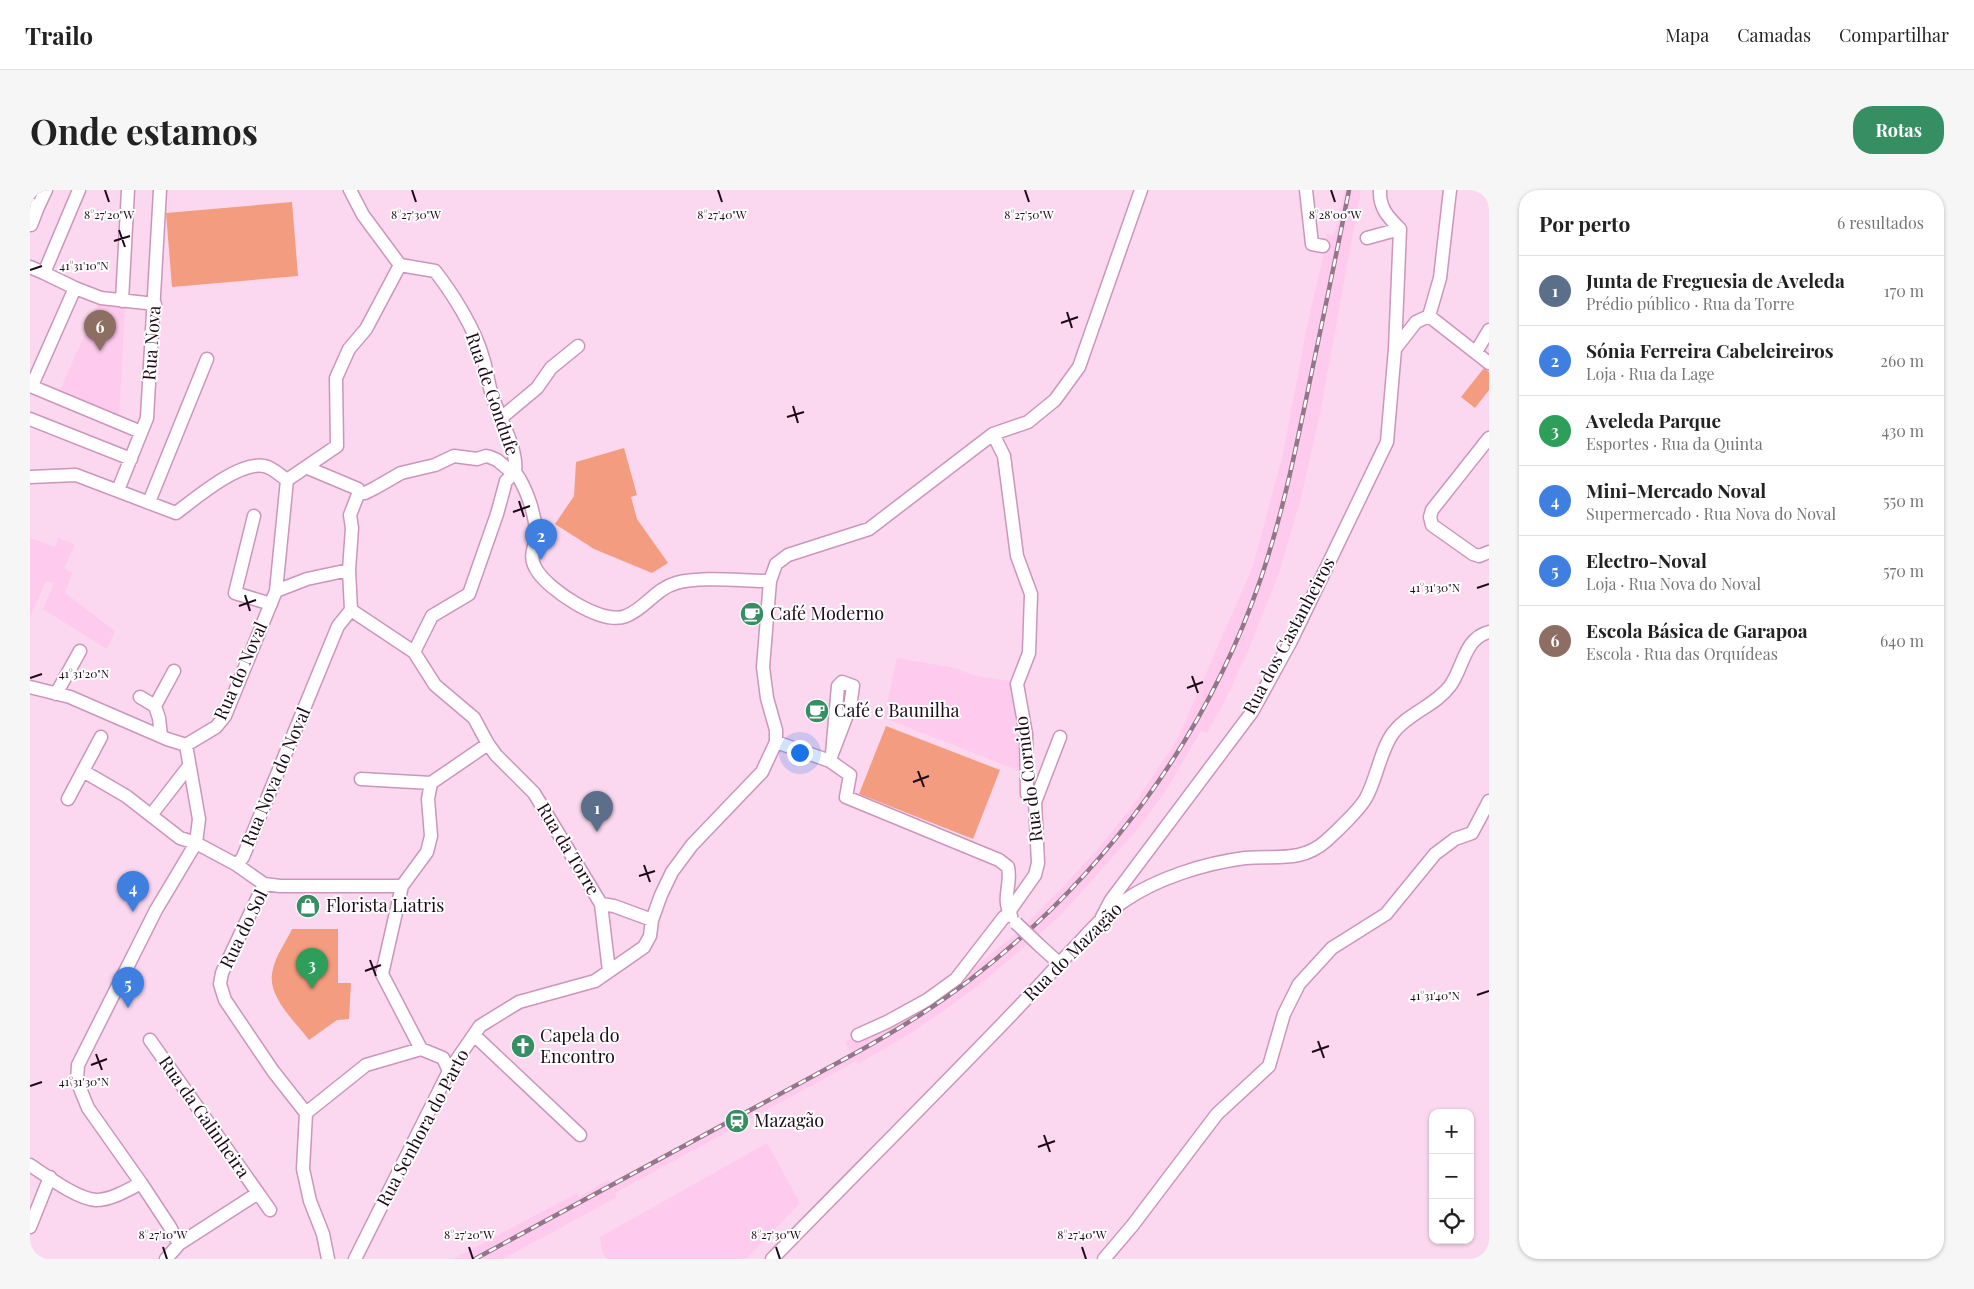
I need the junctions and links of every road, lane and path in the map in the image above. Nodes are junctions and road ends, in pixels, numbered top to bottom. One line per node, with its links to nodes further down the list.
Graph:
1 (46, 190): 10 (street)
2 (79, 190): 17 (street)
3 (128, 190): 19 (street)
4 (160, 190): 20 (street, Rua Nova)
5 (350, 190): 15 (street)
6 (1142, 190): 33 (street)
7 (1380, 190): 12 (street)
8 (1450, 190): 22 (street)
9 (1307, 196): 14 (street)
10 (34, 205): 11 (street)
11 (30, 225)
12 (1400, 229): 13 (street); 21 (street, Rua dos Castanheiros)
13 (1367, 238)
14 (1323, 246)
15 (400, 265): 31 (street, Rua de Gondufe); 36 (street)
16 (30, 267): 17 (street)
17 (44, 273): 18 (street)
18 (75, 288): 19 (street); 32 (street)
19 (122, 301): 20 (street)
20 (155, 304): 32 (street, Rua Nova)
21 (1396, 316): 23 (street); 26 (street, Rua dos Castanheiros)
22 (1429, 316): 23 (street); 27 (street)
23 (1416, 322): 26 (street)
24 (1489, 330): 27 (street)
25 (578, 346): 31 (street)
26 (1395, 349): 79 (street, Rua dos Castanheiros)
27 (1476, 352): 29 (street)
28 (207, 359): 42 (street)
29 (1489, 363)
30 (30, 418): 35 (street)
31 (501, 418): 37 (street, Rua de Gondufe)
32 (142, 432): 35 (street, Rua Nova)
33 (993, 434): 46 (street); 71 (street, Rua do Cornido)
34 (1489, 438): 44 (street)
35 (131, 459): 40 (street, Rua Nova)
36 (308, 468): 39 (street); 41 (street)
37 (516, 472): 41 (street); 46 (street, Rua de Gondufe); 52 (street)
38 (30, 477): 40 (street)
39 (287, 480): 42 (street); 47 (street, Rua do Noval)
40 (118, 490): 42 (street)
41 (359, 492): 45 (street)
42 (149, 502)
43 (254, 516): 48 (street)
44 (1489, 552)
45 (349, 570): 47 (street); 49 (street)
46 (770, 581): 61 (street)
47 (276, 591): 48 (street, Rua do Noval)
48 (271, 604): 63 (street, Rua do Noval)
49 (351, 610): 52 (street); 74 (street, Rua Nova do Noval)
50 (1489, 632): 79 (street, Rua do Mazagão)
51 (80, 651): 55 (street)
52 (414, 652): 62 (street, Rua da Torre)
53 (174, 671): 57 (street)
54 (30, 688): 55 (street)
55 (56, 694): 58 (street)
56 (140, 697): 57 (street)
57 (155, 706): 58 (street)
58 (161, 736): 63 (street)
59 (101, 737): 66 (street)
60 (1060, 738): 71 (street)
61 (776, 742): 64 (street); 80 (street, Rua Senhora do Parto)
62 (488, 744): 68 (street); 77 (street, Rua da Torre)
63 (186, 745): 65 (street)
64 (831, 758): 64 (street); 78 (street)
65 (188, 766): 72 (street); 73 (street)
66 (83, 771): 69 (street); 73 (street, Rua Nova do Noval)
67 (361, 779): 68 (street)
68 (430, 783): 76 (street)
69 (68, 799)
70 (1489, 801): 98 (street)
71 (1035, 802): 78 (street, Rua do Cornido)
72 (156, 810)
73 (196, 843): 74 (street, Rua Nova do Noval); 93 (street)
74 (237, 865): 75 (street)
75 (264, 884): 76 (street, Rua do Sol); 89 (street, Rua do Sol)
76 (402, 886): 86 (street)
77 (601, 904): 80 (street); 82 (street, Rua da Torre)
78 (1013, 919): 81 (street, bridge); 83 (street, Rua do Cornido)
79 (1102, 919): 81 (street, Rua do Mazagão)
80 (652, 920): 82 (street, Rua Senhora do Parto)
81 (1060, 964): 102 (street, Rua do Mazagão)
82 (609, 971): 84 (street, Rua Senhora do Parto)
83 (858, 1036)
84 (472, 1037): 87 (street); 88 (street, Rua Senhora do Parto); 90 (street)
85 (150, 1040): 94 (street, Rua da Galinheira)
86 (421, 1049): 87 (street); 89 (street)
87 (443, 1058): 88 (street)
88 (449, 1071): 101 (street, Rua Senhora do Parto)
89 (306, 1113): 100 (street)
90 (580, 1135)
91 (30, 1165): 92 (street)
92 (50, 1177): 93 (street); 96 (street)
93 (140, 1183): 97 (street)
94 (258, 1193): 95 (street, Rua da Galinheira); 97 (street, Rua da Galinheira)
95 (270, 1210)
96 (30, 1227)
97 (179, 1244): 99 (street, Rua da Galinheira)
98 (1106, 1258)
99 (166, 1259)
100 (328, 1259)
101 (355, 1259)
102 (772, 1259)

